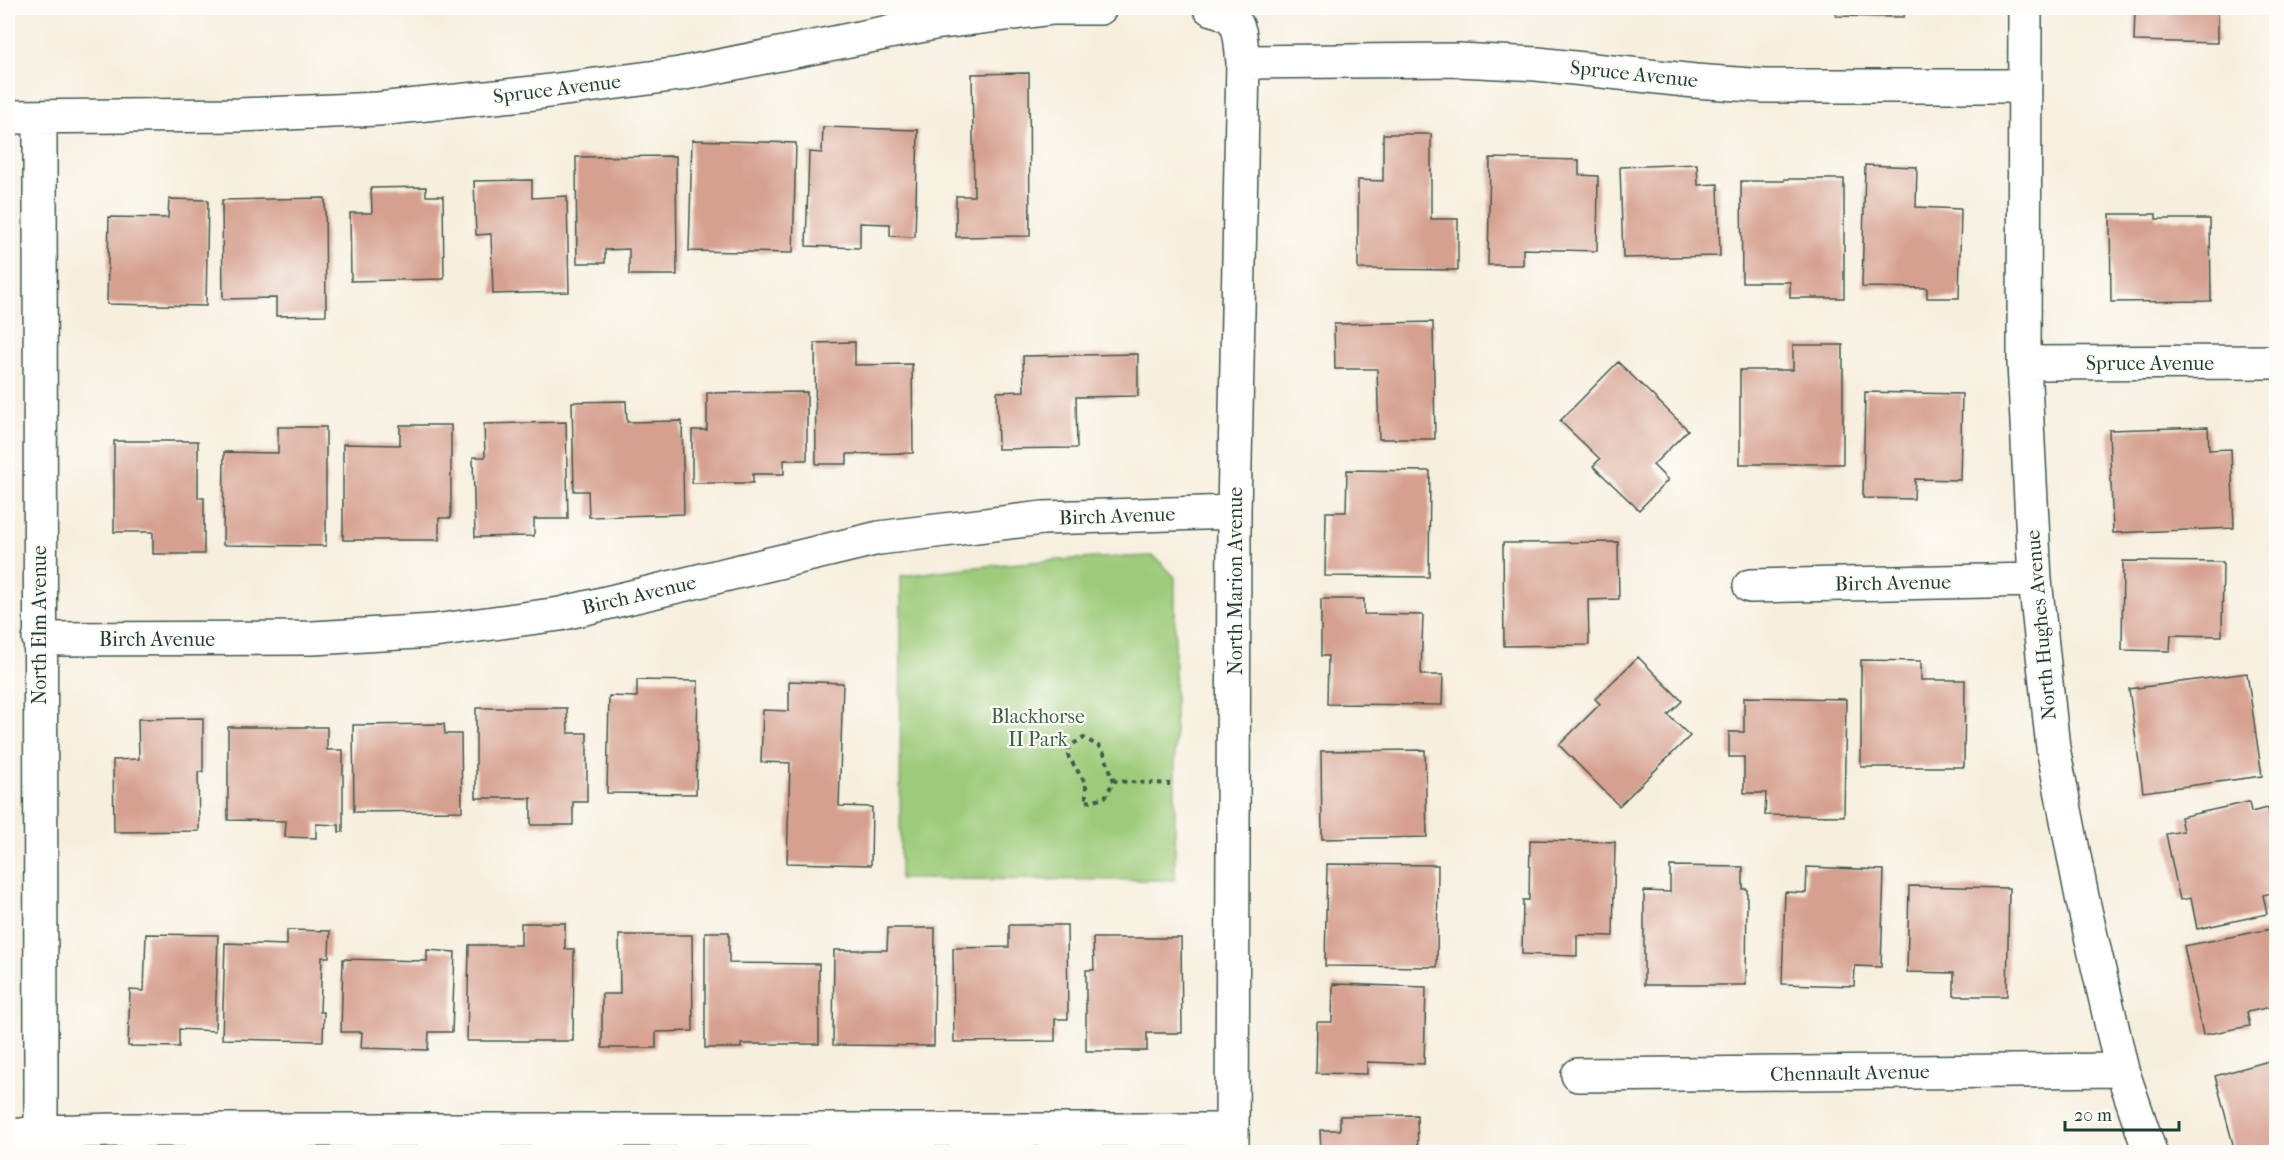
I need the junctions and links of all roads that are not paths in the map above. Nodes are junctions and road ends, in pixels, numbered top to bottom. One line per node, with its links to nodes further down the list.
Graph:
1 (1100, 8): 7 (street, Spruce Avenue)
2 (2025, 8): 5 (street, North Hughes Avenue)
3 (1219, 10): 4 (street, North Marion Avenue)
4 (1243, 62): 5 (street, Spruce Avenue); 10 (street, North Marion Avenue)
5 (2025, 86): 9 (street, North Hughes Avenue)
6 (8, 117): 7 (street, Spruce Avenue)
7 (40, 117): 13 (street, North Elm Avenue)
8 (2277, 362): 9 (street, Spruce Avenue)
9 (2024, 363): 11 (street, North Hughes Avenue)
10 (1234, 512): 13 (street, Birch Avenue); 18 (street, North Marion Avenue)
11 (2035, 580): 12 (street, Birch Avenue); 14 (street, North Hughes Avenue)
12 (1750, 586)
13 (39, 639): 16 (street, North Elm Avenue)
14 (2122, 1070): 15 (street, Chennault Avenue); 19 (street, North Hughes Avenue)
15 (1578, 1075)
16 (41, 1132): 17 (street); 18 (street)
17 (8, 1137)
18 (1232, 1141)
19 (2150, 1152)

